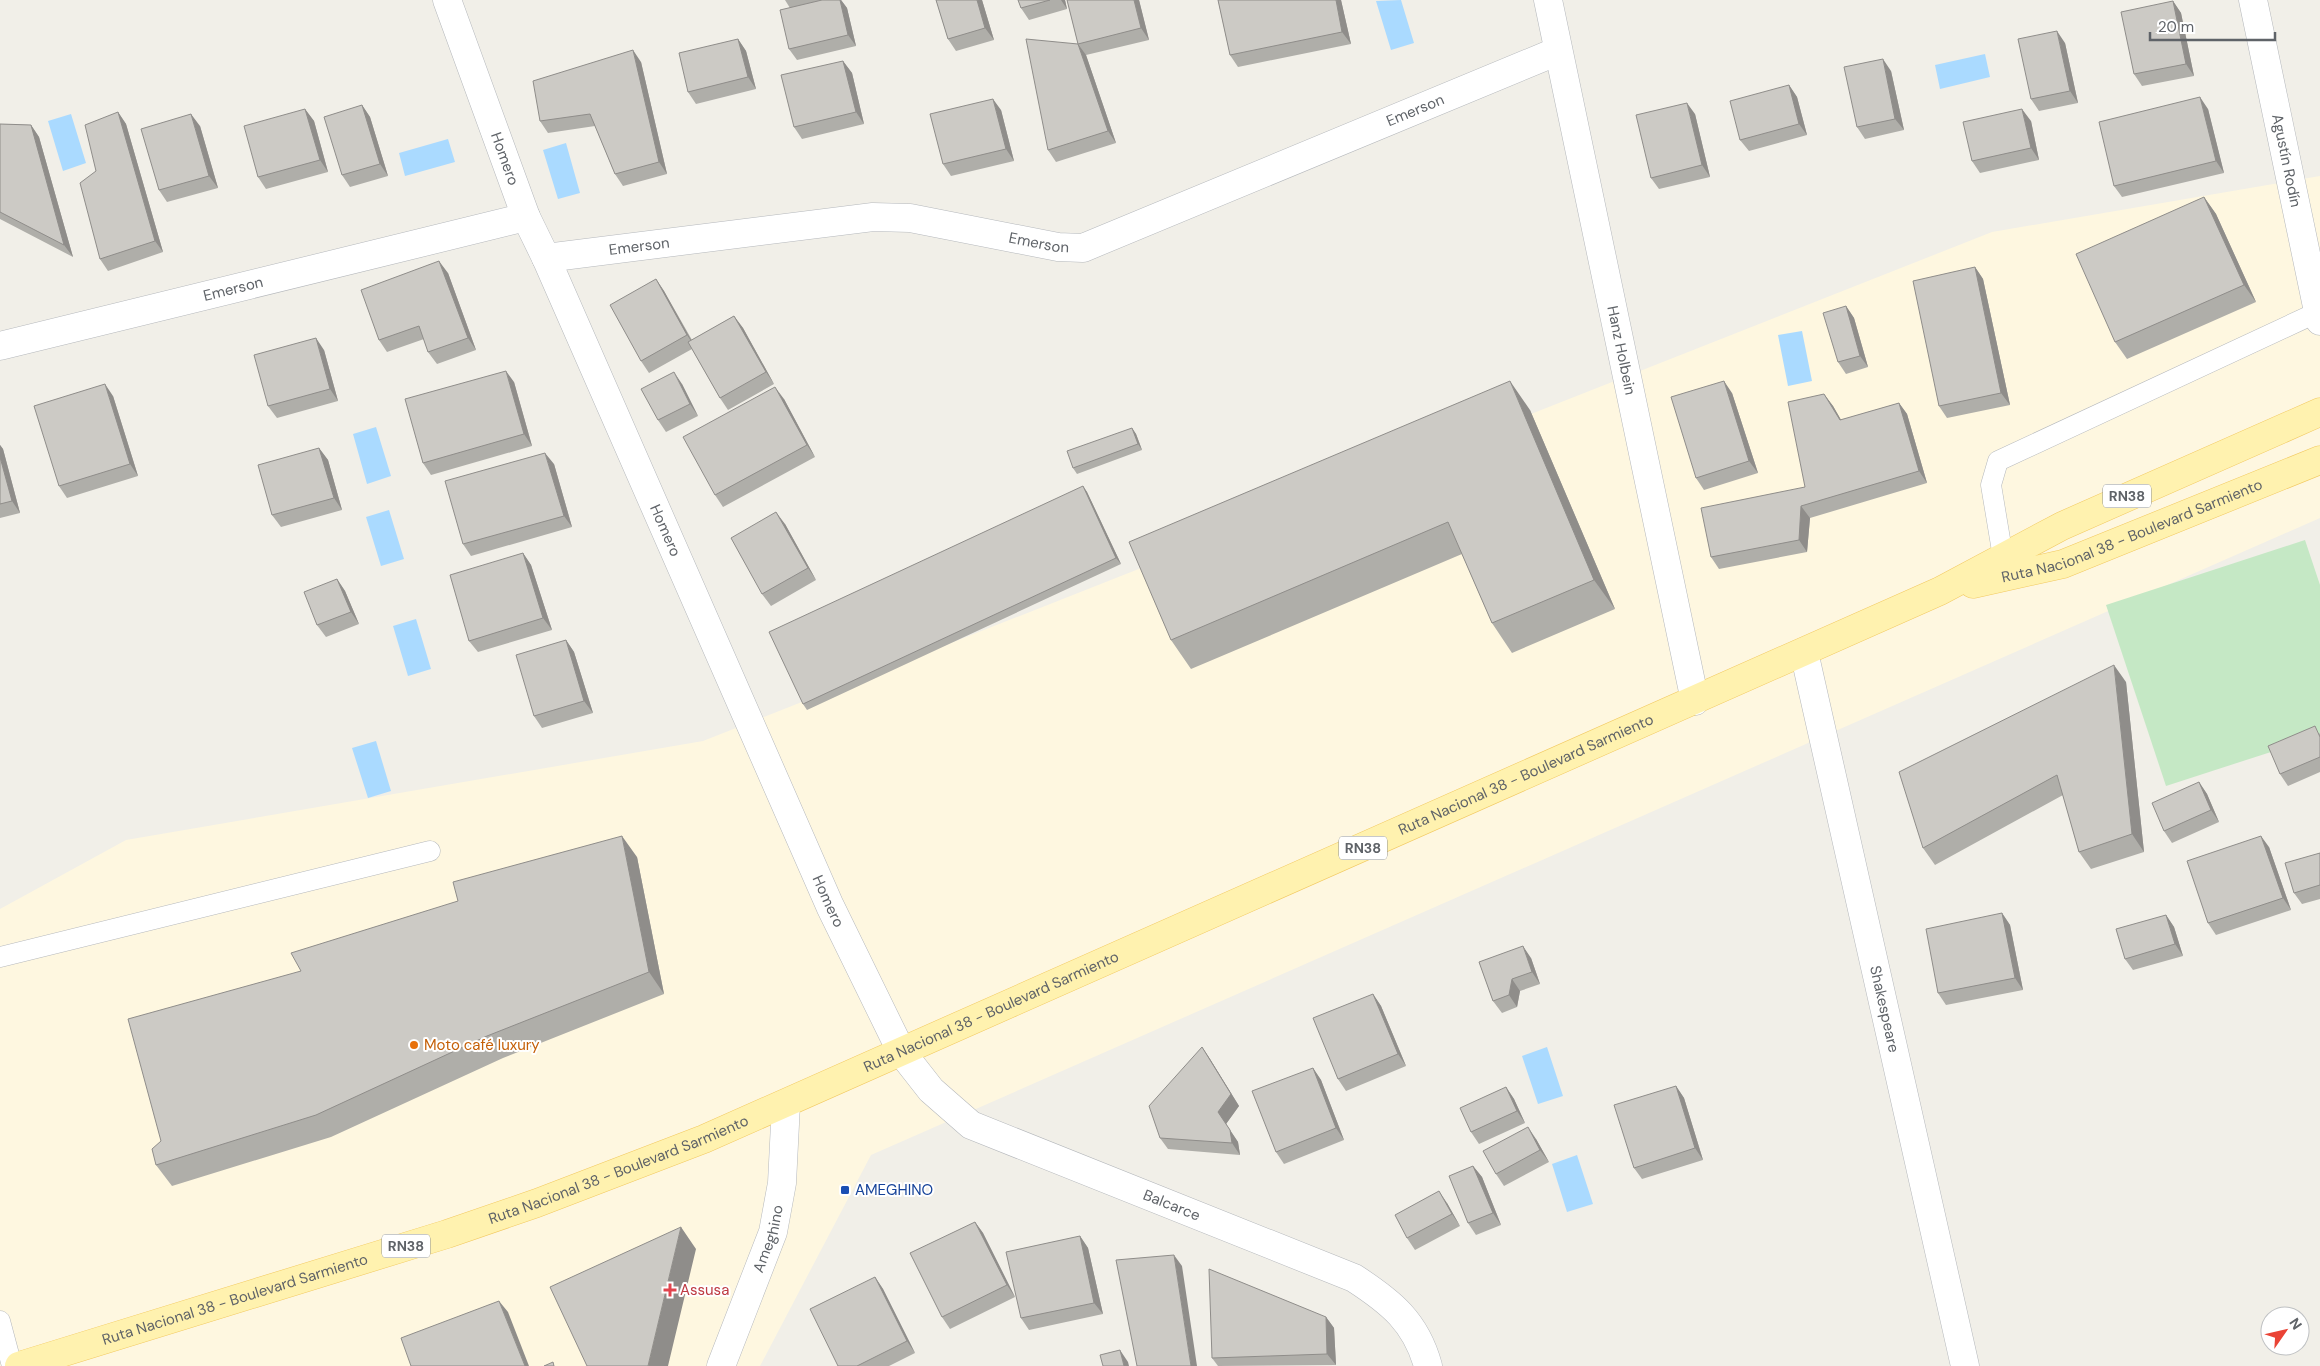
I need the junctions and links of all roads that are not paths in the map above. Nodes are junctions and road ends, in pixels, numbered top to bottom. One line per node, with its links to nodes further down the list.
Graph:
1 (447, 0): 5 (street, Homero)
2 (1548, 0): 4 (street, Hanz Holbein)
3 (2253, 0): 7 (street, Agustín Rodín)
4 (1558, 51): 6 (street, Emerson); 14 (street, Hanz Holbein)
5 (526, 218): 6 (street, Homero); 8 (street, Emerson)
6 (546, 258): 17 (street, Homero)
7 (2319, 316): 11 (lane)
8 (0, 346)
9 (2320, 412): 11 (main road, Ruta Nacional 38 - Boulevard Sarmiento / RN38)
10 (2320, 460): 12 (main road, Ruta Nacional 38 - Boulevard Sarmiento / RN38)
11 (2003, 558): 12 (main road, Ruta Nacional 38 - Boulevard Sarmiento / RN38)
12 (1940, 591): 13 (main road, Ruta Nacional 38 - Boulevard Sarmiento / RN38)
13 (1804, 652): 14 (main road, Ruta Nacional 38 - Boulevard Sarmiento / RN38); 24 (street, Shakespeare)
14 (1694, 701): 17 (main road, Ruta Nacional 38 - Boulevard Sarmiento / RN38)
15 (430, 851): 16 (lane)
16 (0, 957)
17 (902, 1053): 18 (main road, Ruta Nacional 38 - Boulevard Sarmiento / RN38); 23 (street, Balcarce)
18 (786, 1104): 21 (main road, Ruta Nacional 38 - Boulevard Sarmiento / RN38); 22 (street, Ameghino)
19 (0, 1321): 20 (lane)
20 (12, 1366)
21 (19, 1366)
22 (721, 1366)
23 (1428, 1366)
24 (1965, 1366)

